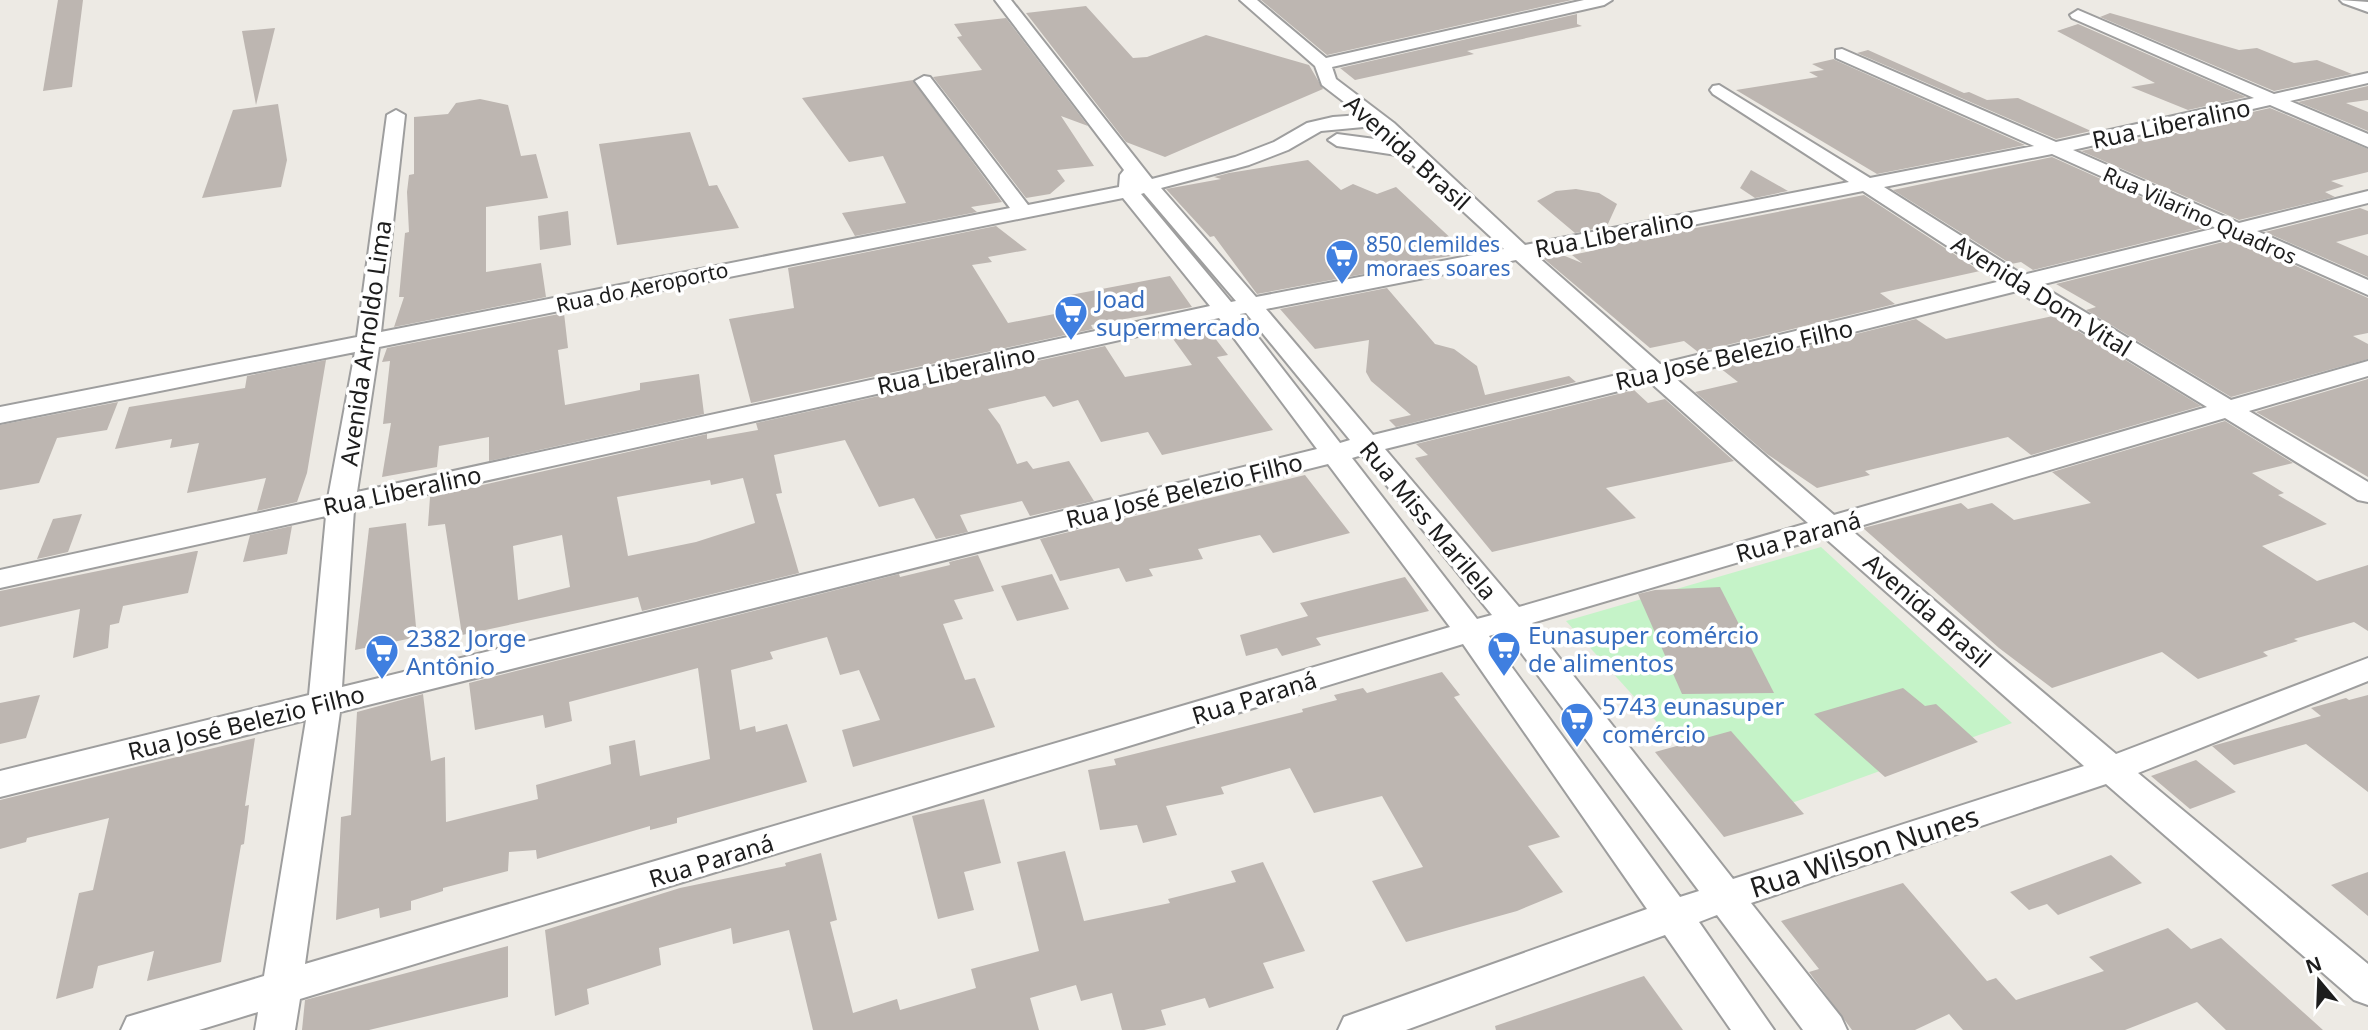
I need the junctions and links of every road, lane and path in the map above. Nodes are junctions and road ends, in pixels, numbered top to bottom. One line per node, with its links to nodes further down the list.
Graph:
1 (1003, 0): 23 (street, Rua Miss Marilela)
2 (1248, 0): 10 (street, Avenida Brasil)
3 (1552, 0): 7 (street)
4 (1604, 0): 7 (street)
5 (2348, 0): 6 (street)
6 (2368, 7)
7 (1567, 9): 10 (street)
8 (2078, 15): 14 (street)
9 (1842, 54): 21 (street, Rua Vilarino Quadros)
10 (1325, 73): 16 (street, Avenida Brasil); 17 (street)
11 (2368, 78): 14 (street, Rua Liberalino)
12 (924, 81): 26 (street)
13 (1719, 90): 24 (street, Avenida Dom Vital)
14 (2277, 100): 19 (street); 21 (street, Rua Liberalino)
15 (396, 115): 32 (street, Avenida Arnoldo Lima)
16 (1383, 123): 17 (street); 18 (street); 22 (street, Avenida Brasil)
17 (1314, 127): 20 (street)
18 (1337, 140): 20 (street); 22 (street)
19 (2368, 141)
20 (1281, 146): 23 (street, Rua do Aeroporto)
21 (2050, 149): 24 (street, Rua Liberalino); 27 (street, Rua Vilarino Quadros)
22 (1410, 152): 28 (street, Avenida Brasil)
23 (1136, 181): 26 (street, Rua do Aeroporto); 31 (street, Rua Miss Marilela)
24 (1868, 185): 28 (street, Rua Liberalino); 29 (street, Avenida Dom Vital)
25 (2368, 197): 27 (street, Rua José Belezio Filho)
26 (1023, 212): 32 (street, Rua do Aeroporto)
27 (2234, 231): 29 (street, Rua José Belezio Filho); 30 (street, Rua Vilarino Quadros)
28 (1519, 251): 31 (street, Rua Liberalino); 34 (street, Avenida Brasil)
29 (2018, 282): 34 (street, Rua José Belezio Filho); 35 (street, Avenida Dom Vital)
30 (2368, 288)
31 (1239, 308): 37 (street, Rua Miss Marilela); 38 (street, Rua Miss Marilela); 40 (street, Rua Liberalino)
32 (368, 344): 36 (street, Rua do Aeroporto); 40 (street, Avenida Arnoldo Lima)
33 (2368, 368): 35 (street, Rua Paraná)
34 (1652, 372): 37 (street, Rua José Belezio Filho); 41 (street, Avenida Brasil)
35 (2228, 408): 39 (street, Avenida Dom Vital); 41 (street, Rua Paraná)
36 (0, 415)
37 (1366, 444): 38 (street, Rua José Belezio Filho); 43 (street, Rua Miss Marilela)
38 (1332, 453): 44 (street, Rua Miss Marilela); 46 (street, Rua José Belezio Filho)
39 (2368, 494)
40 (341, 503): 42 (street, Rua Liberalino); 46 (street, Avenida Arnoldo Lima)
41 (1833, 527): 43 (street, Rua Paraná); 47 (street, Avenida Brasil)
42 (0, 579)
43 (1511, 619): 44 (street, Rua Paraná); 49 (street, Rua Miss Marilela)
44 (1470, 632): 50 (street, Rua Miss Marilela); 52 (street, Rua Paraná)
45 (2368, 669): 47 (street, Rua Wilson Nunes)
46 (325, 702): 48 (street, Rua José Belezio Filho); 52 (street, Avenida Arnoldo Lima)
47 (2110, 770): 49 (street, Rua Wilson Nunes); 51 (street, Avenida Brasil)
48 (0, 784)
49 (1727, 896): 50 (street, Rua Wilson Nunes); 57 (street, Rua Miss Marilela)
50 (1670, 916): 55 (street, Rua Wilson Nunes); 56 (street, Rua Miss Marilela)
51 (2368, 988)
52 (280, 989): 53 (street, Rua Paraná); 54 (street, Avenida Arnoldo Lima)
53 (141, 1030)
54 (275, 1030)
55 (1358, 1030)
56 (1754, 1030)
57 (1828, 1030)

